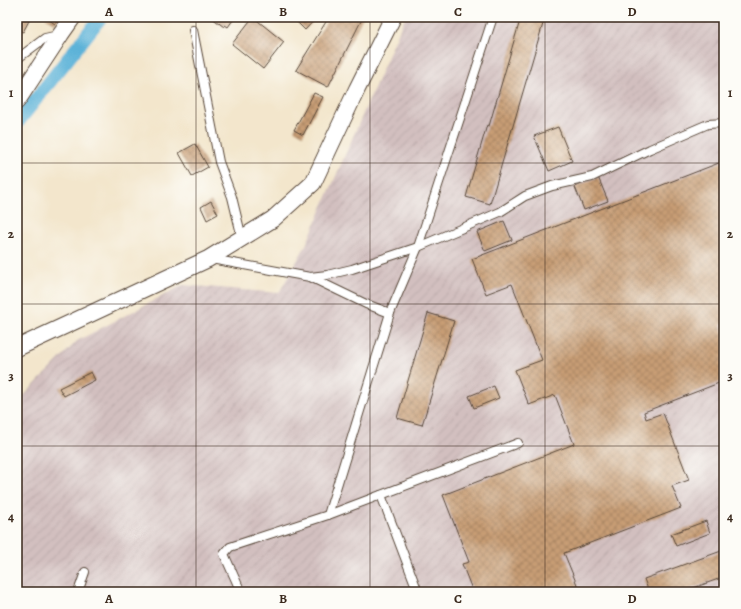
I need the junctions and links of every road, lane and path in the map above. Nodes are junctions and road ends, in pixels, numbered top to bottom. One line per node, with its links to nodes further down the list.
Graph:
1 (73, 17): 5 (street)
2 (393, 17): 9 (street)
3 (493, 17): 10 (lane)
4 (193, 30): 9 (lane)
5 (61, 34): 6 (lane); 7 (street)
6 (17, 59)
7 (17, 101)
8 (724, 123): 10 (lane)
9 (242, 238): 11 (street)
10 (418, 247): 12 (lane); 13 (lane)
11 (208, 259): 12 (lane); 14 (street)
12 (310, 277): 13 (lane)
13 (390, 313): 17 (lane)
14 (17, 348)
15 (518, 443): 16 (lane)
16 (381, 495): 17 (lane); 21 (lane)
17 (328, 515): 20 (lane)
18 (85, 572): 19 (lane)
19 (78, 592)
20 (241, 592)
21 (418, 592)

